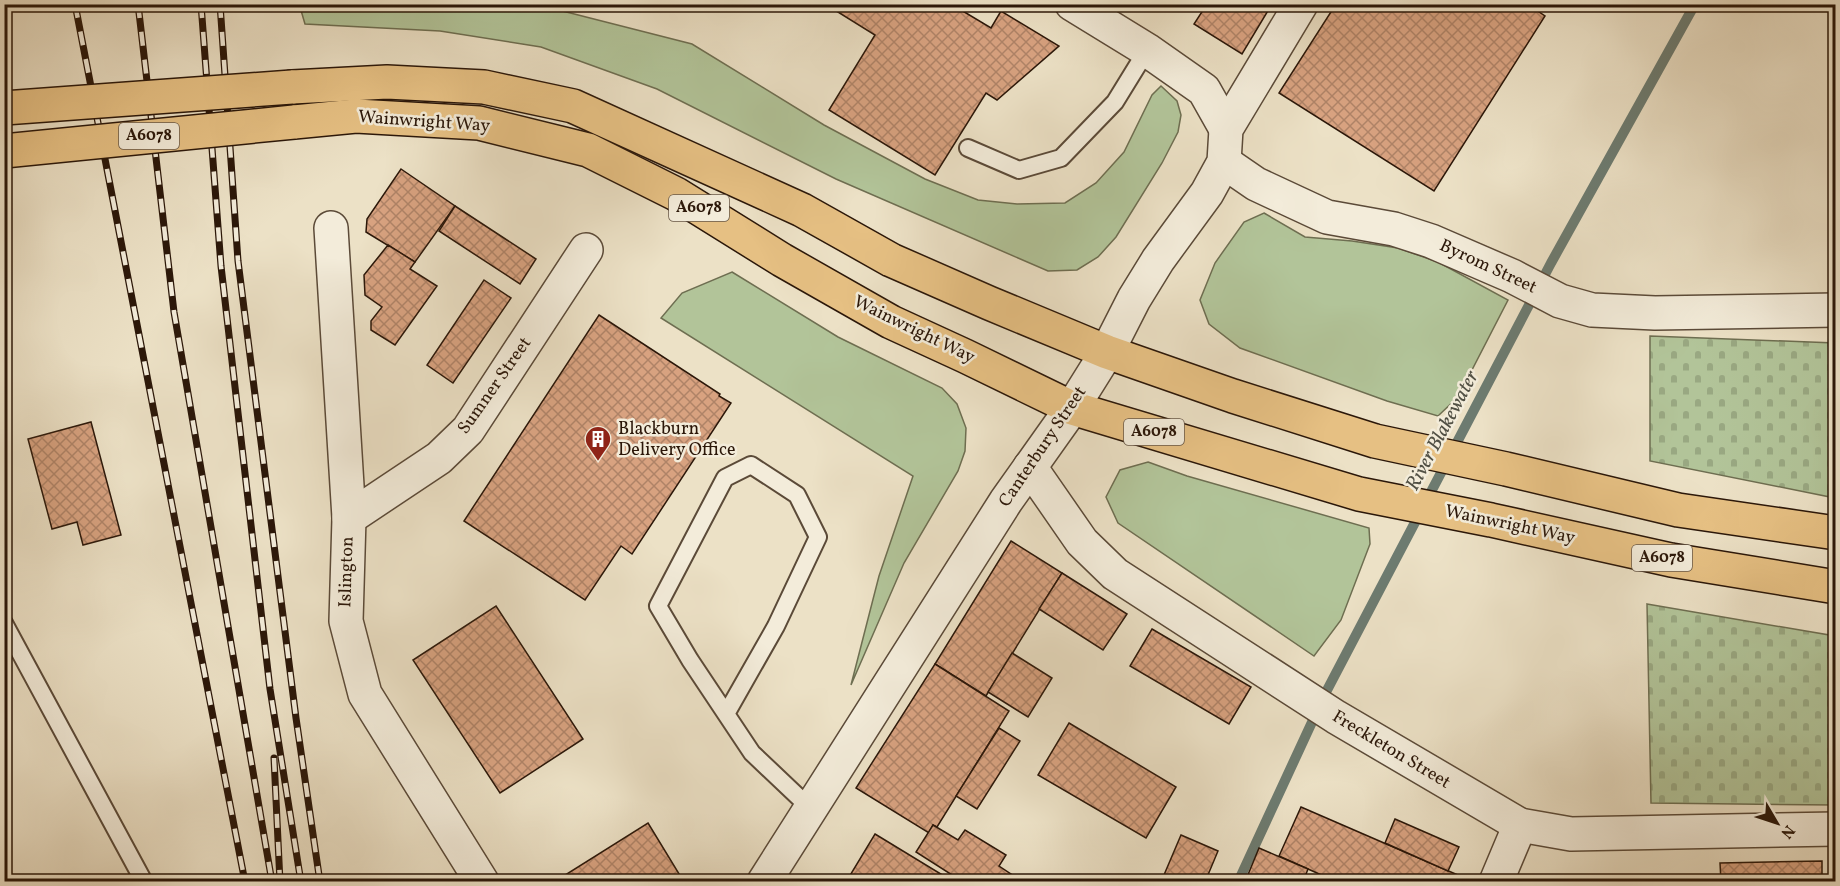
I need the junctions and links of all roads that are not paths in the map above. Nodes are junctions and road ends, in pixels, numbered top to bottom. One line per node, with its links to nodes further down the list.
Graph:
1 (1072, 4): 3 (street)
2 (1301, 4): 5 (street, Canterbury Street)
3 (1147, 50): 5 (street); 6 (lane)
4 (4, 108): 12 (highway, Wainwright Way / A6078, bridge)
5 (1226, 129): 8 (street, Canterbury Street)
6 (968, 148)
7 (4, 151): 13 (highway, Wainwright Way / A6078, bridge)
8 (1224, 162): 11 (street, Byrom Street); 12 (street, Canterbury Street)
9 (331, 228): 15 (street, Islington)
10 (586, 250): 15 (street, Sumner Street)
11 (1836, 310)
12 (1107, 352): 13 (street, Canterbury Street); 16 (highway, Wainwright Way / A6078)
13 (1072, 408): 14 (street, Canterbury Street); 17 (highway, Wainwright Way / A6078)
14 (1030, 467): 20 (street, Canterbury Street); 21 (street, Freckleton Street)
15 (349, 518): 24 (street, Islington)
16 (1836, 533)
17 (1836, 587)
18 (4, 623): 23 (lane)
19 (726, 714): 19 (lane); 20 (lane)
20 (810, 808): 25 (street, Canterbury Street)
21 (1520, 825): 22 (street, Freckleton Street); 26 (street)
22 (1836, 829)
23 (143, 879)
24 (482, 882)
25 (764, 882)
26 (1496, 882)

